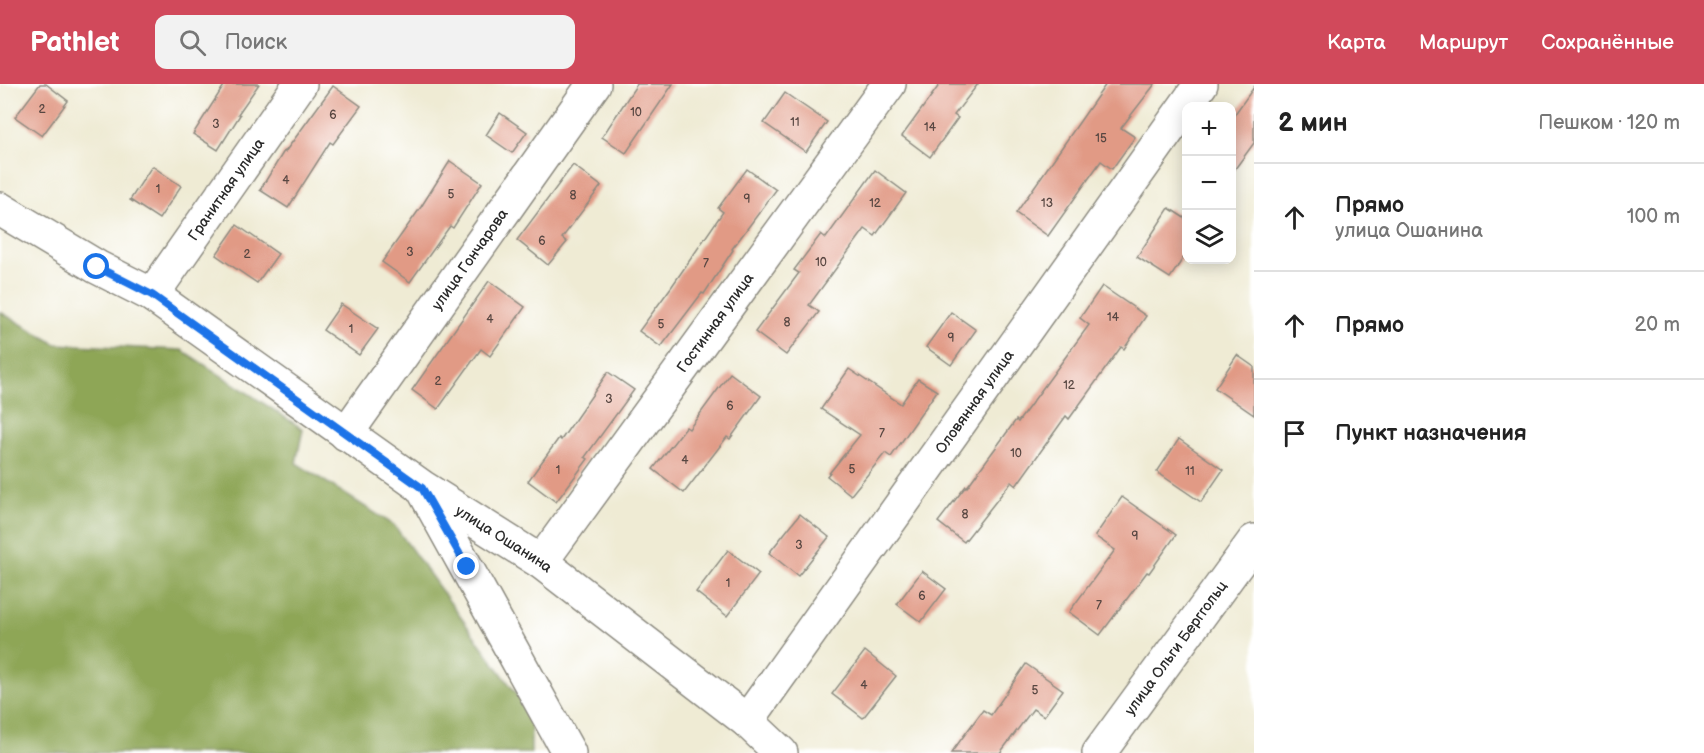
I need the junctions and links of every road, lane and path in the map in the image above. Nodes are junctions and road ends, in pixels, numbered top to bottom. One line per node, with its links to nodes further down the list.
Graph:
1 (300, 84): 6 (street, Гранитная улица)
2 (594, 84): 7 (street, улица Гончарова)
3 (889, 84): 10 (street, Гостинная улица)
4 (1201, 84): 11 (street, Оловянная улица)
5 (0, 209): 6 (street, улица Ошанина)
6 (152, 295): 7 (street, улица Ошанина)
7 (346, 434): 8 (street, улица Ошанина)
8 (422, 488): 10 (street, улица Ошанина); 12 (street)
9 (1254, 542): 14 (street, улица Ольги Берггольц)
10 (541, 561): 11 (street, улица Ошанина)
11 (747, 721): 13 (street, улица Ошанина)
12 (569, 753)
13 (782, 753)
14 (1099, 753)

